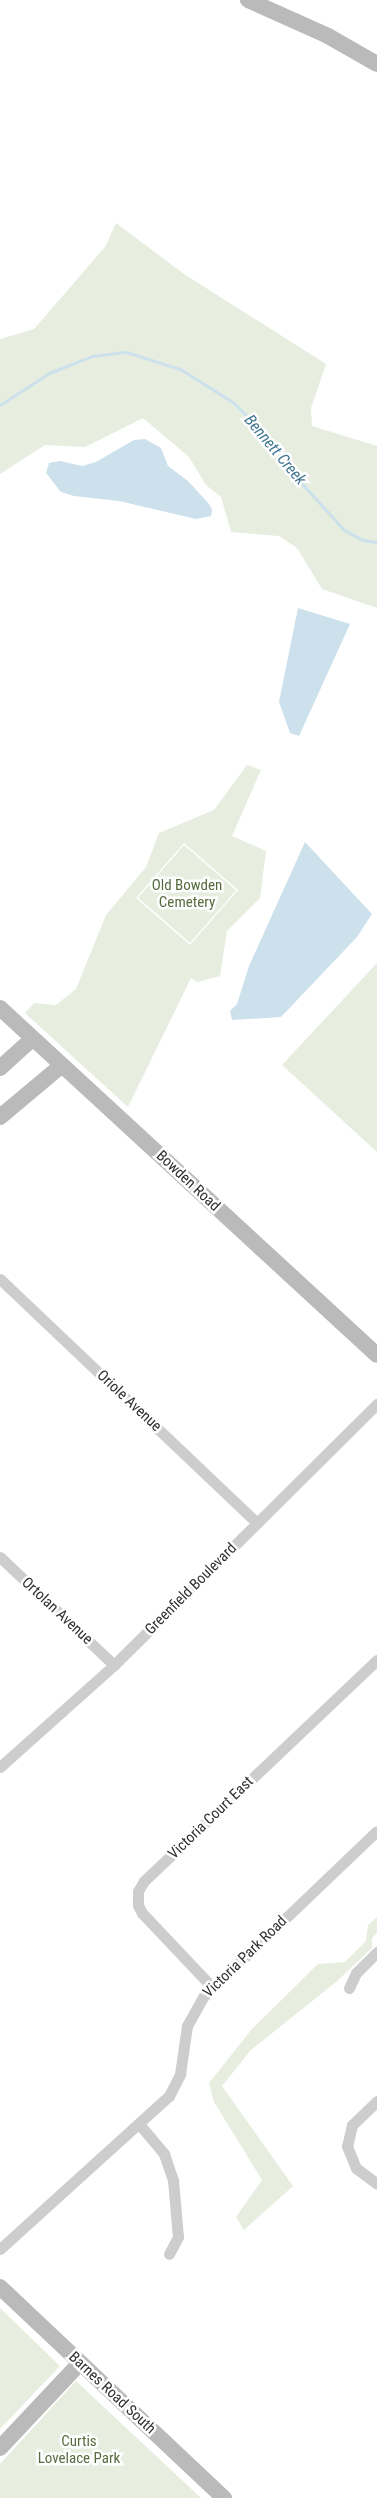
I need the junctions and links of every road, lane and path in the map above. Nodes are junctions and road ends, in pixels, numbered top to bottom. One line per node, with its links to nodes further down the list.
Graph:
1 (248, 0): 2 (main road)
2 (377, 64)
3 (0, 1008): 4 (main road, Bowden Road)
4 (32, 1040): 5 (main road, Bowden Road); 6 (main road)
5 (61, 1066): 7 (main road); 9 (main road, Bowden Road)
6 (0, 1068)
7 (0, 1117)
8 (0, 1279): 11 (street, Oriole Avenue)
9 (377, 1355)
10 (377, 1404): 11 (street, Greenfield Boulevard)
11 (257, 1523): 14 (street, Greenfield Boulevard)
12 (0, 1558): 14 (street, Ortolan Avenue)
13 (377, 1660): 18 (street, Victoria Court East)
14 (114, 1665): 15 (street, Greenfield Boulevard)
15 (0, 1767)
16 (377, 1831): 18 (street, Victoria Park Road)
17 (377, 1952): 19 (street)
18 (212, 1987): 21 (street, Victoria Park Road)
19 (349, 1988)
20 (377, 2100): 22 (street)
21 (140, 2125): 23 (street, Victoria Park Road); 24 (street)
22 (377, 2184)
23 (0, 2249)
24 (169, 2254)
25 (0, 2287): 26 (main road, Barnes Road South)
26 (80, 2363): 27 (main road); 28 (main road, Barnes Road South)
27 (0, 2448)
28 (224, 2498)

